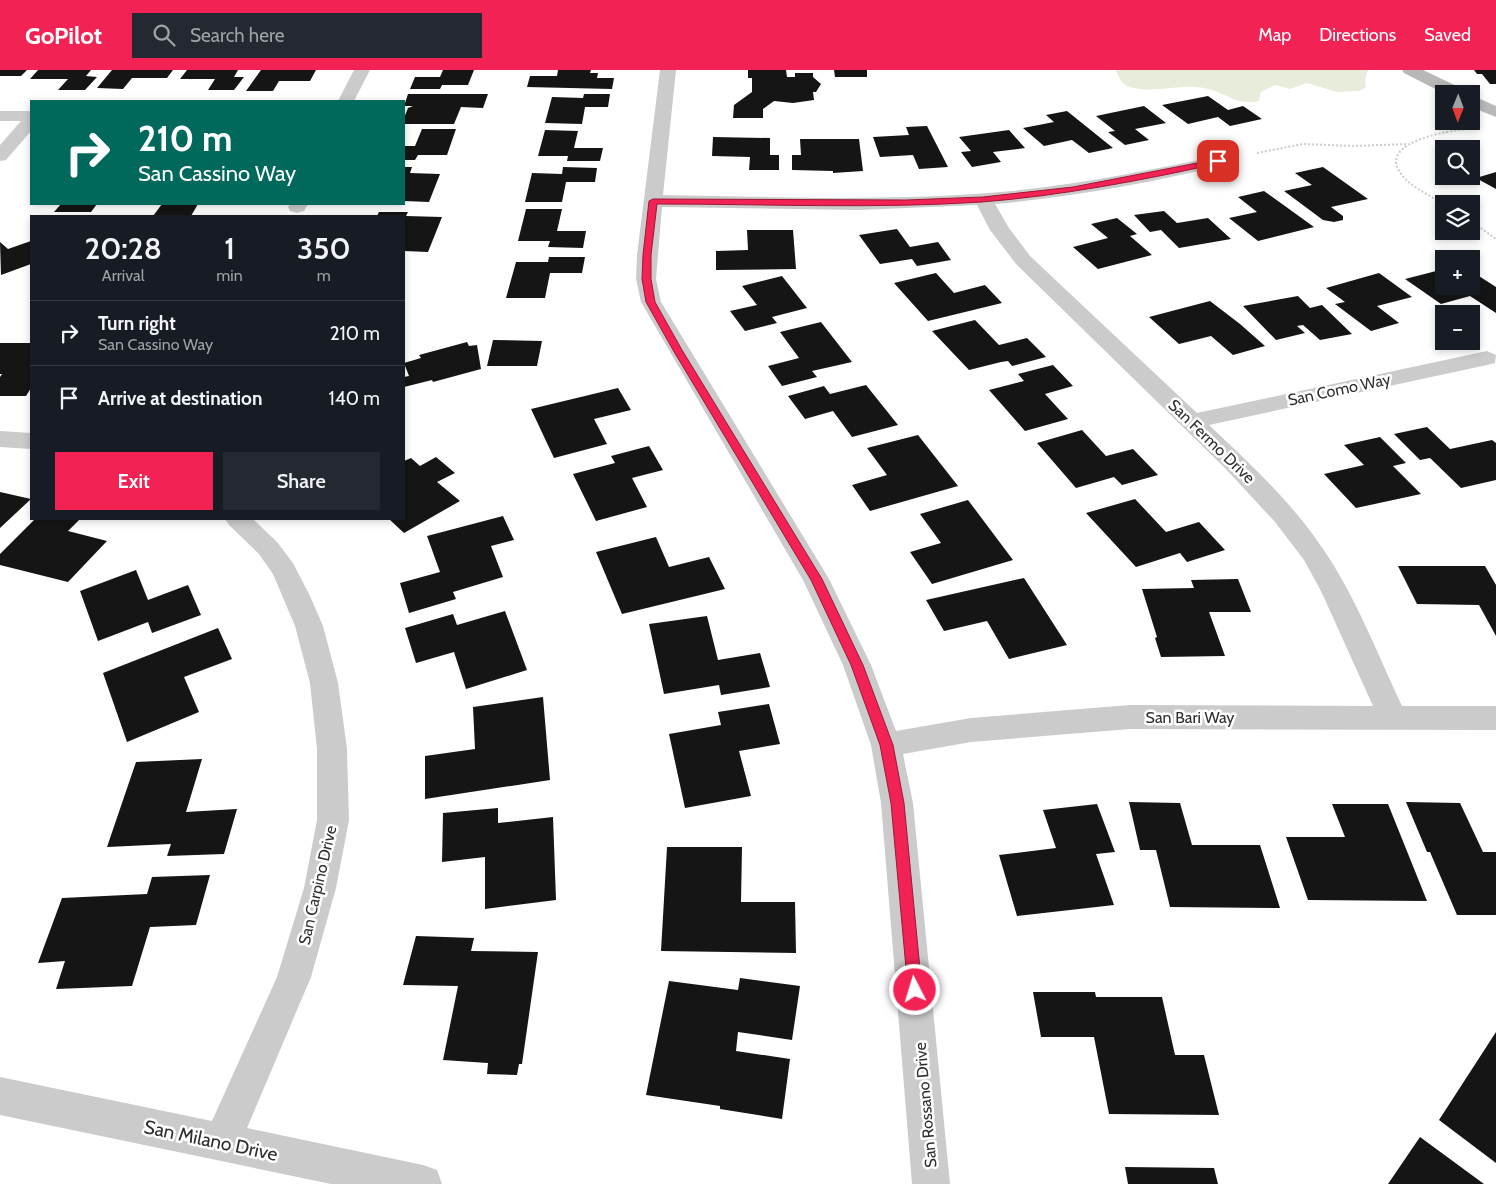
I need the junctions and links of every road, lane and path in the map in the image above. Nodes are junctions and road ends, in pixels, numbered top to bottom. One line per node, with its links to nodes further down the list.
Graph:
1 (362, 70): 5 (street)
2 (668, 70): 19 (street, San Rossano Drive)
3 (1410, 70): 4 (street)
4 (1441, 85)
5 (347, 100)
6 (1480, 104): 7 (street)
7 (1496, 112)
8 (0, 116): 9 (street)
9 (30, 116)
10 (30, 121): 15 (street)
11 (1463, 130): 12 (path)
12 (1453, 131): 13 (path)
13 (1408, 144): 14 (path); 17 (path)
14 (1257, 153)
15 (0, 156)
16 (1218, 161): 18 (street)
17 (1435, 198)
18 (983, 199): 19 (street); 23 (street, San Fermo Drive)
19 (653, 201): 29 (street, San Rossano Drive)
20 (1480, 227): 21 (path)
21 (1496, 238)
22 (1487, 358): 23 (street, San Como Way)
23 (1192, 422): 27 (street, San Fermo Drive)
24 (0, 440): 25 (street)
25 (30, 441)
26 (239, 520): 31 (street, San Carpino Drive)
27 (1393, 718): 28 (street, San Bari Way); 29 (street, San Bari Way)
28 (1496, 718)
29 (886, 745): 33 (street, San Rossano Drive)
30 (0, 1096): 31 (street, San Milano Drive)
31 (223, 1141): 32 (street, San Milano Drive)
32 (423, 1184)
33 (931, 1184)

